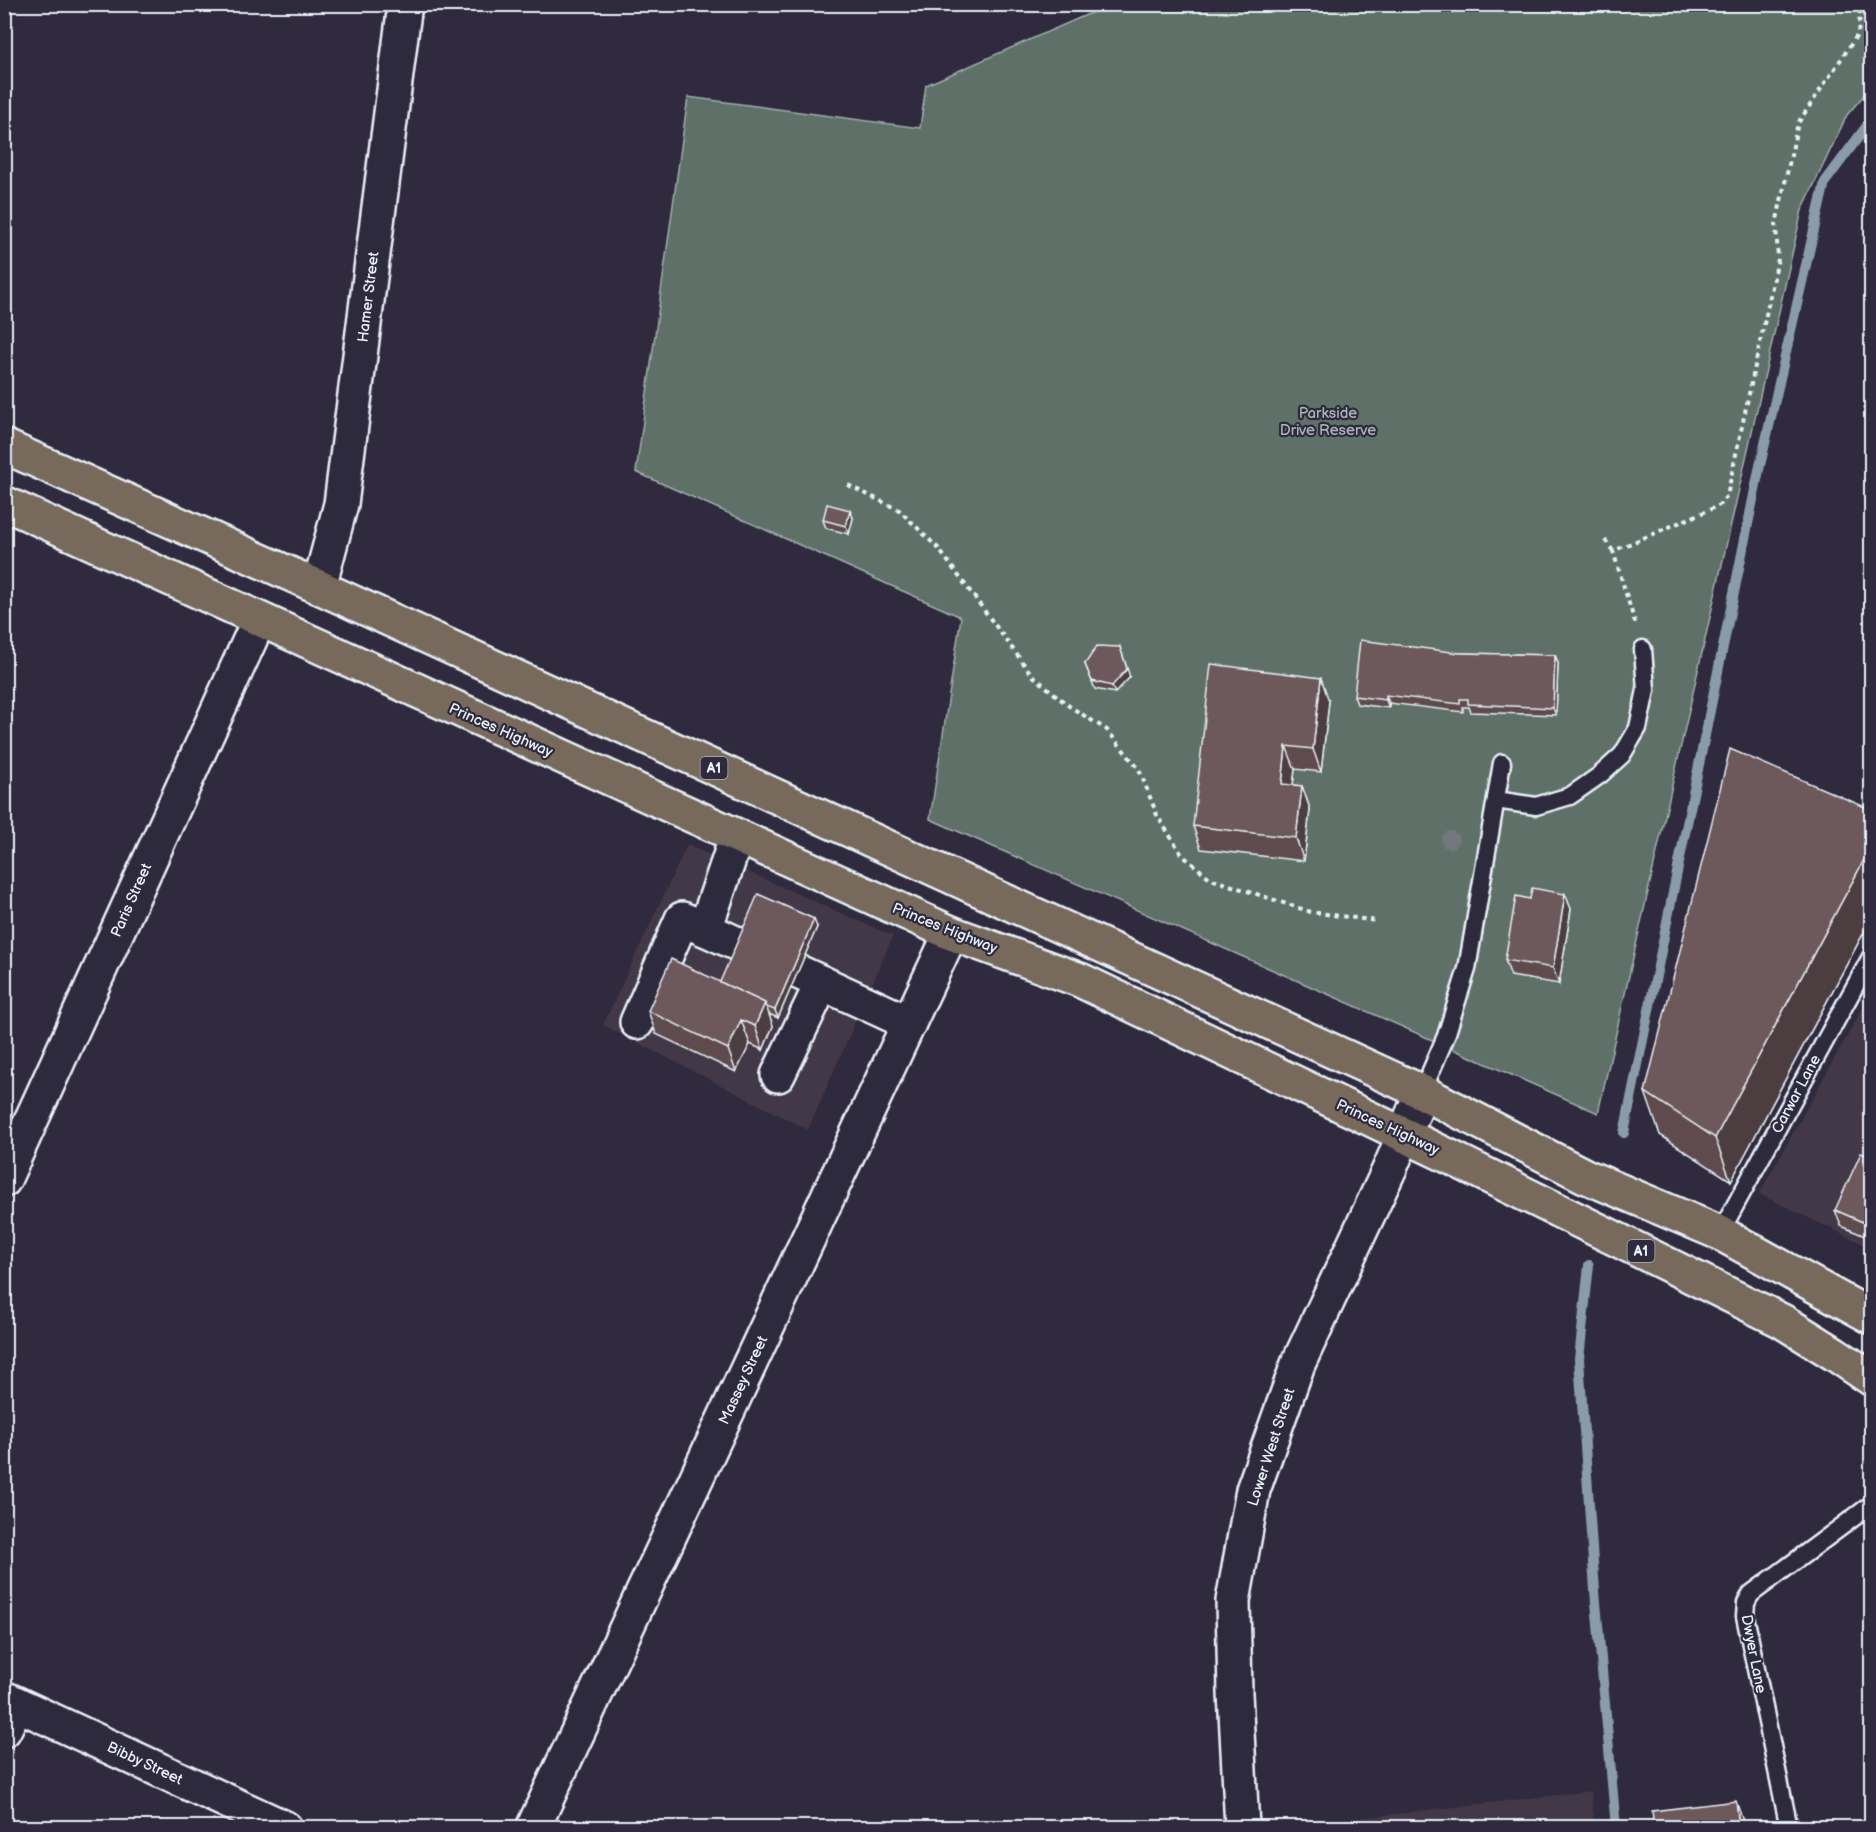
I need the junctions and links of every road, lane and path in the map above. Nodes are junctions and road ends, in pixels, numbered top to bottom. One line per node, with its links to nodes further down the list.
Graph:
1 (405, 4): 8 (street, Hamer Street)
2 (1861, 4): 7 (path)
3 (4, 446): 8 (highway, A1)
4 (848, 485): 14 (path)
5 (4, 502): 9 (highway, Princes Highway / A1)
6 (1605, 540): 7 (path)
7 (1612, 551): 10 (path)
8 (319, 587): 22 (highway, A1)
9 (259, 620): 13 (highway, Princes Highway / A1); 24 (street, Paris Street)
10 (1643, 649): 12 (lane)
11 (1503, 763): 12 (lane)
12 (1496, 800): 22 (lane)
13 (737, 836): 15 (street); 16 (highway, Princes Highway / A1)
14 (1377, 921)
15 (705, 929): 18 (street); 19 (street)
16 (951, 933): 20 (street, Massey Street); 23 (highway, Princes Highway / A1)
17 (1872, 955): 25 (lane, Carwar Lane)
18 (822, 983): 20 (street); 21 (street)
19 (637, 1022)
20 (909, 1023): 31 (street, Massey Street)
21 (778, 1075)
22 (1422, 1092): 23 (street, Lower West Street); 25 (highway, A1)
23 (1404, 1135): 27 (highway, Princes Highway / A1); 32 (street, Lower West Street)
24 (4, 1180)
25 (1720, 1233): 26 (highway, A1)
26 (1872, 1317)
27 (1872, 1379)
28 (1872, 1504): 33 (lane, Dwyer Lane)
29 (9, 1711): 30 (street, Bibby Street)
30 (285, 1827)
31 (533, 1827)
32 (1242, 1827)
33 (1790, 1827)

